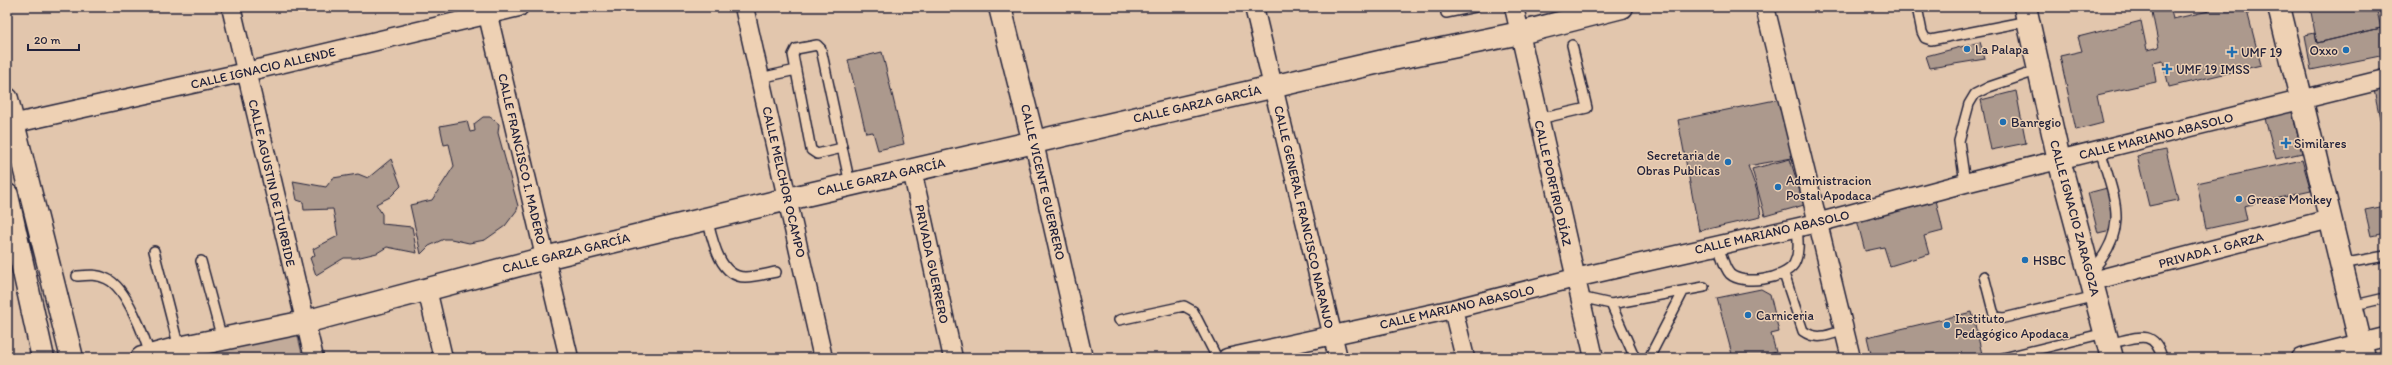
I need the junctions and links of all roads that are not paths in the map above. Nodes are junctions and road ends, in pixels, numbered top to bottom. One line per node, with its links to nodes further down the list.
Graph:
1 (231, 7): 19 (street, CALLE AGUSTIN DE ITURBIDE)
2 (519, 7): 12 (street, CALLE IGNACIO ALLENDE)
3 (744, 7): 20 (street, CALLE MELCHOR OCAMPO)
4 (1000, 7): 27 (street, CALLE VICENTE GUERRERO)
5 (1254, 7): 22 (street, CALLE GENERAL FRANCISCO NARANJO)
6 (1475, 7): 13 (lane)
7 (1514, 7): 15 (street, CALLE PORFIRIO DÍAZ)
8 (1622, 7): 15 (street, CALLE GARZA GARCÍA)
9 (1765, 7): 38 (street)
10 (1916, 7): 14 (lane)
11 (2279, 7): 24 (street)
12 (487, 11): 19 (street, CALLE IGNACIO ALLENDE); 43 (street, CALLE FRANCISCO I. MADERO)
13 (1446, 13)
14 (2026, 14): 18 (street, CALLE IGNACIO ZARAGOZA)
15 (1520, 32): 22 (street, CALLE GARZA GARCÍA); 25 (street, CALLE PORFIRIO DÍAZ)
16 (1572, 45): 25 (lane)
17 (796, 70): 20 (lane); 28 (lane); 28 (lane)
18 (2039, 70): 30 (street, CALLE IGNACIO ZARAGOZA); 32 (lane)
19 (246, 72): 26 (street, CALLE IGNACIO ALLENDE); 61 (street, CALLE AGUSTIN DE ITURBIDE)
20 (760, 78): 35 (street, CALLE MELCHOR OCAMPO)
21 (2385, 79): 24 (street, CALLE MARIANO ABASOLO)
22 (1273, 86): 27 (street, CALLE GARZA GARCÍA); 63 (street, CALLE GENERAL FRANCISCO NARANJO)
23 (7, 99): 26 (street)
24 (2301, 99): 29 (street, CALLE MARIANO ABASOLO); 37 (street)
25 (1539, 118): 50 (street, CALLE PORFIRIO DÍAZ)
26 (10, 124): 71 (street)
27 (1034, 143): 31 (street, CALLE GARZA GARCÍA); 77 (street, CALLE VICENTE GUERRERO)
28 (842, 148): 33 (lane)
29 (2100, 150): 30 (street, CALLE MARIANO ABASOLO); 51 (lane)
30 (2059, 160): 32 (street, CALLE MARIANO ABASOLO); 51 (street, CALLE IGNACIO ZARAGOZA)
31 (912, 170): 33 (street, CALLE GARZA GARCÍA); 76 (street, PRIVADA GUERRERO)
32 (1965, 183): 38 (street, CALLE MARIANO ABASOLO)
33 (850, 184): 35 (street, CALLE GARZA GARCÍA)
34 (7, 195): 70 (street)
35 (788, 198): 36 (street, CALLE GARZA GARCÍA); 75 (street, CALLE MELCHOR OCAMPO)
36 (707, 218): 43 (street, CALLE GARZA GARCÍA); 46 (lane)
37 (2330, 219): 45 (street); 51 (street, PRIVADA I. GARZA)
38 (1817, 223): 39 (street, CALLE MARIANO ABASOLO); 62 (street)
39 (1797, 227): 40 (street, CALLE MARIANO ABASOLO); 47 (lane)
40 (1718, 246): 47 (lane); 50 (street, CALLE MARIANO ABASOLO)
41 (154, 251): 67 (lane)
42 (2385, 256): 45 (lane)
43 (545, 258): 53 (street, CALLE GARZA GARCÍA); 74 (street, CALLE FRANCISCO I. MADERO)
44 (201, 261): 65 (lane)
45 (2341, 264): 58 (street)
46 (776, 272)
47 (1784, 274): 62 (lane)
48 (77, 276): 69 (lane)
49 (1984, 276): 51 (lane)
50 (1575, 278): 55 (street, CALLE PORFIRIO DÍAZ); 59 (street, CALLE MARIANO ABASOLO)
51 (2093, 283): 66 (street, CALLE IGNACIO ZARAGOZA)
52 (1704, 287): 54 (lane)
53 (427, 289): 61 (street, CALLE GARZA GARCÍA); 73 (street)
54 (1683, 292): 57 (lane); 84 (lane)
55 (1580, 297): 57 (lane); 82 (street, CALLE PORFIRIO DÍAZ)
56 (2385, 298): 58 (lane)
57 (1611, 304): 83 (lane)
58 (2351, 306): 68 (street)
59 (1453, 310): 63 (street, CALLE MARIANO ABASOLO); 81 (street)
60 (1118, 320): 78 (lane)
61 (305, 322): 65 (street, CALLE GARZA GARCÍA); 72 (street, CALLE AGUSTIN DE ITURBIDE)
62 (1844, 330): 85 (street)
63 (1332, 336): 79 (street, CALLE MARIANO ABASOLO); 80 (street, CALLE GENERAL FRANCISCO NARANJO)
64 (2385, 337): 68 (street)
65 (222, 340): 67 (street, CALLE GARZA GARCÍA)
66 (2109, 345): 86 (lane); 87 (lane)
67 (179, 348): 69 (street, CALLE GARZA GARCÍA)
68 (2362, 350): 88 (street)
69 (146, 357)
70 (43, 358)
71 (72, 358)
72 (314, 358)
73 (443, 358)
74 (569, 358)
75 (823, 358)
76 (953, 358)
77 (1084, 358)
78 (1217, 358)
79 (1227, 358)
80 (1338, 358)
81 (1465, 358)
82 (1594, 358)
83 (1635, 358)
84 (1649, 358)
85 (1851, 358)
86 (2003, 358)
87 (2162, 358)
88 (2301, 358)

